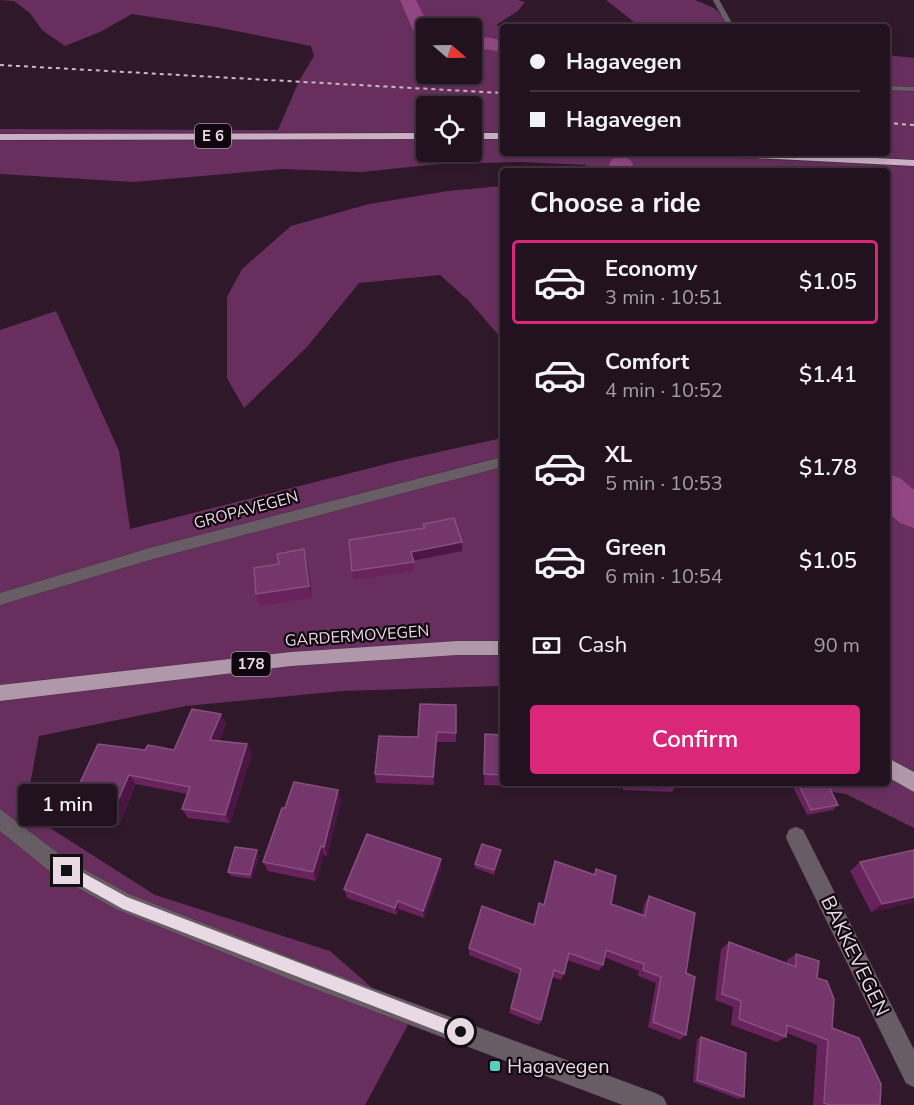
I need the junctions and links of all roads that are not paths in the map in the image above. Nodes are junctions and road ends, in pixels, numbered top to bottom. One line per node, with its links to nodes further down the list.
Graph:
1 (716, 0): 2 (street)
2 (729, 24)
3 (890, 88): 4 (street)
4 (914, 89)
5 (416, 136): 8 (highway, E 6)
6 (482, 136): 7 (highway)
7 (500, 136)
8 (0, 137)
9 (0, 148): 10 (highway, E 6)
10 (415, 148)
11 (776, 156): 12 (highway)
12 (914, 163)
13 (500, 463): 14 (street, GROPAVEGEN)
14 (0, 599)
15 (500, 648): 16 (main road, GARDERMOVEGEN / 178)
16 (0, 693)
17 (890, 768): 18 (main road)
18 (914, 783)
19 (0, 819): 22 (street)
20 (796, 837): 21 (street, BAKKEVEGEN)
21 (914, 1075)
22 (655, 1105)

